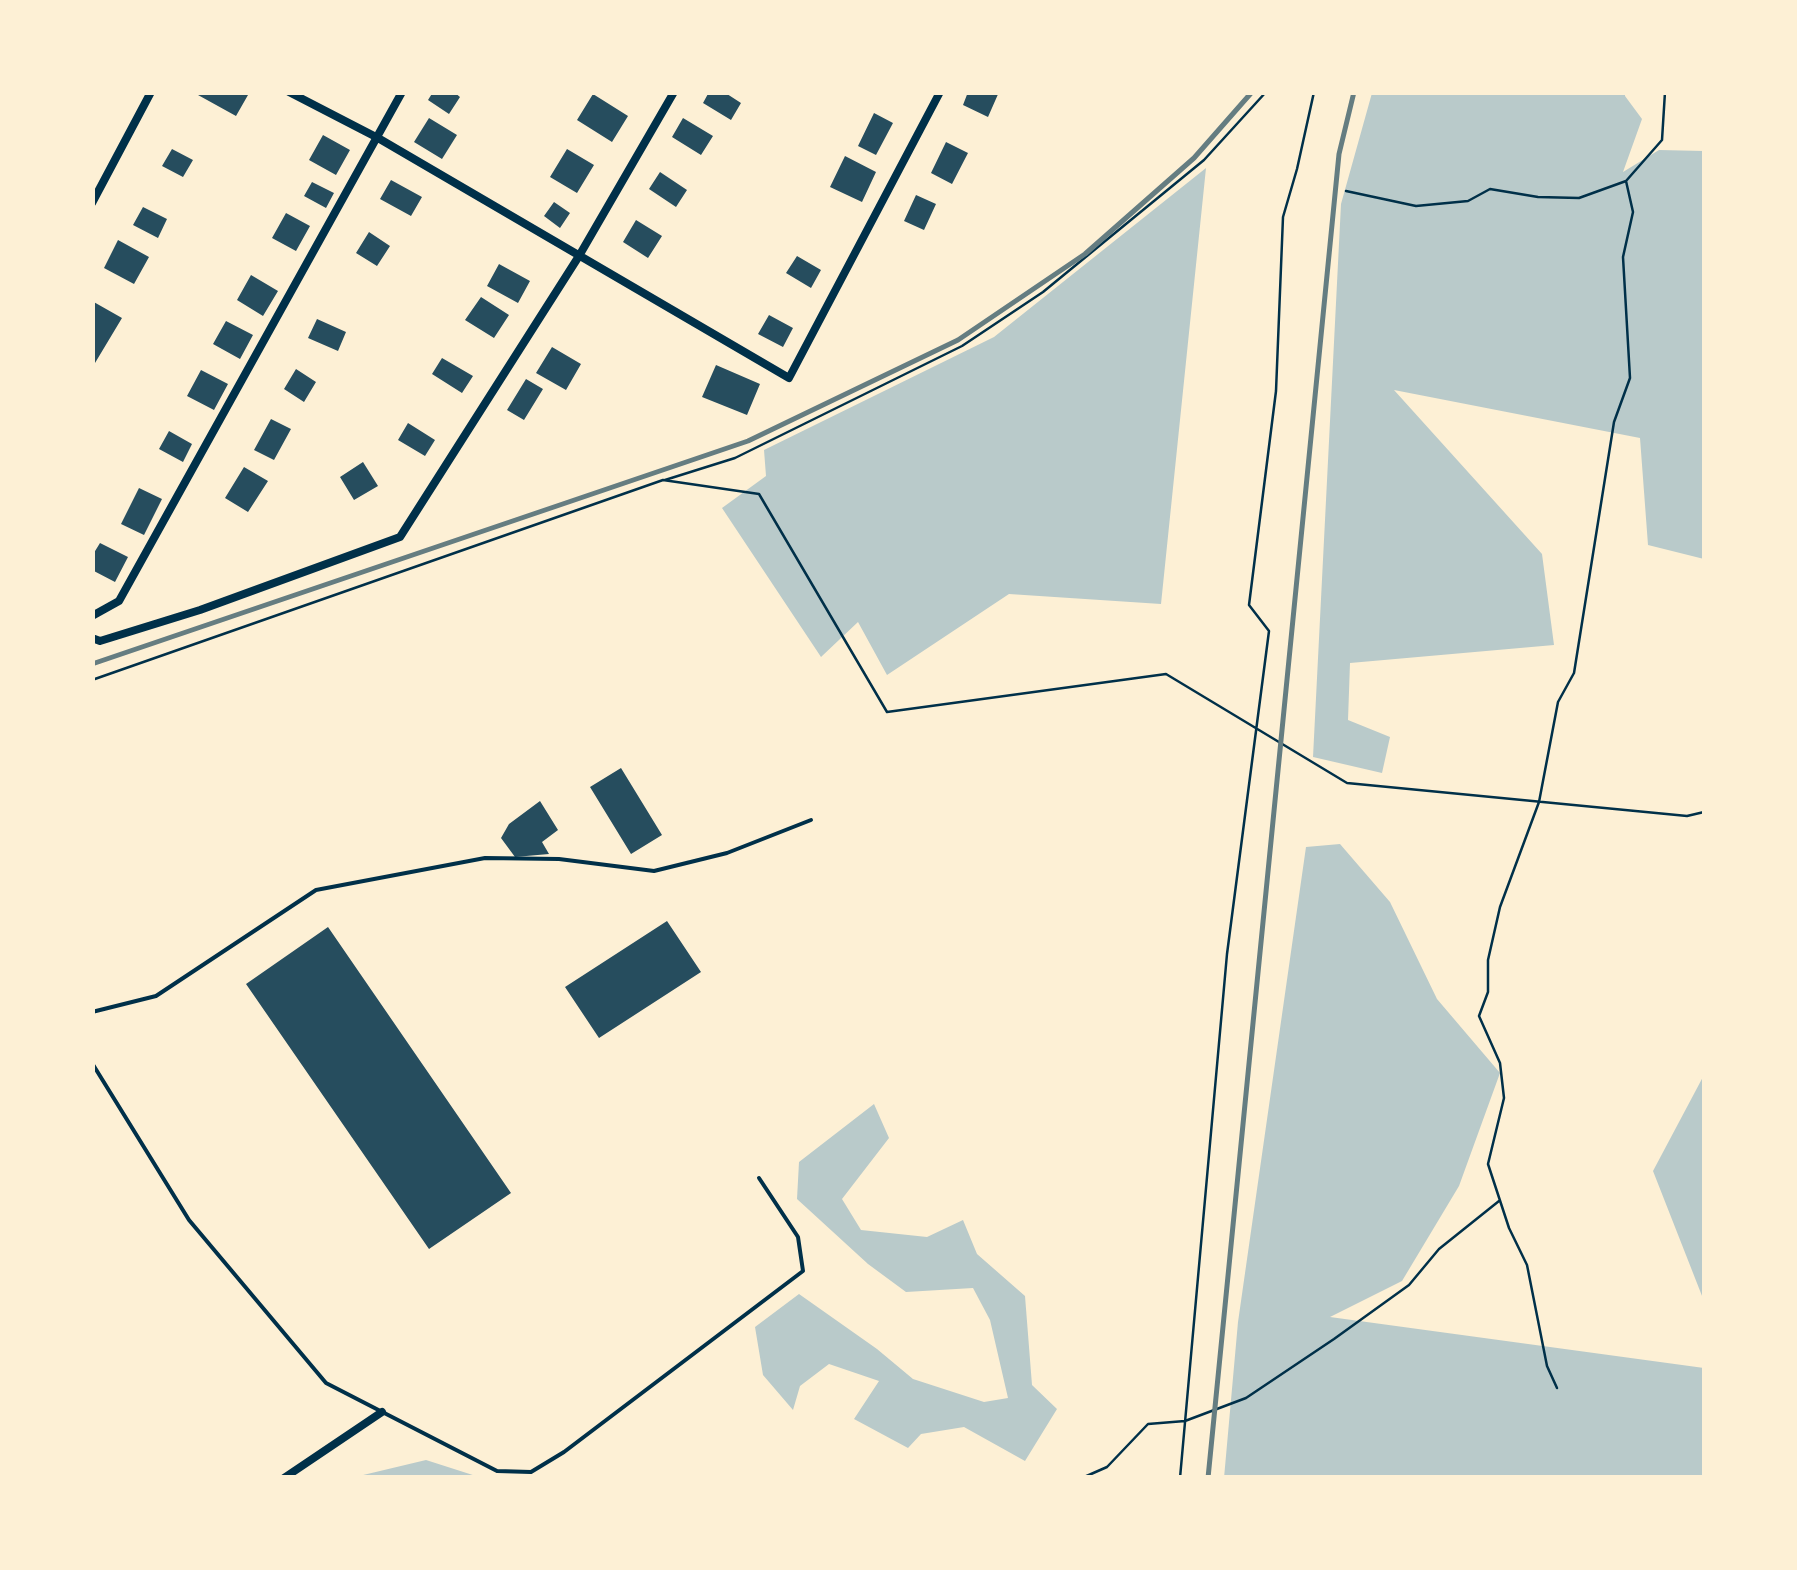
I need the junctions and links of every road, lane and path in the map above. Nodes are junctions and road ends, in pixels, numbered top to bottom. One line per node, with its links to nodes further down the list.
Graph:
1 (151, 92): 12 (street)
2 (289, 92): 9 (street)
3 (402, 92): 9 (street)
4 (674, 92): 13 (street)
5 (940, 92): 13 (street)
6 (1266, 92): 14 (path)
7 (1314, 92): 18 (path)
8 (1665, 92): 10 (path)
9 (378, 138): 13 (street); 15 (street)
10 (1626, 181): 11 (path); 19 (path)
11 (1346, 191)
12 (92, 203)
13 (579, 256): 16 (street)
14 (663, 480): 17 (path); 18 (path)
15 (92, 616)
16 (92, 638)
17 (92, 680)
18 (1256, 728): 19 (path); 28 (path)
19 (1539, 802): 20 (path); 25 (path)
20 (1704, 812)
21 (810, 820): 22 (lane)
22 (92, 1012)
23 (92, 1062): 27 (lane)
24 (759, 1178): 29 (lane)
25 (1500, 1200): 26 (path); 28 (path)
26 (1557, 1388)
27 (382, 1412): 29 (lane); 30 (street)
28 (1186, 1422): 32 (path); 33 (path)
29 (531, 1472): 31 (lane)
30 (284, 1478)
31 (537, 1478)
32 (1082, 1478)
33 (1180, 1478)

